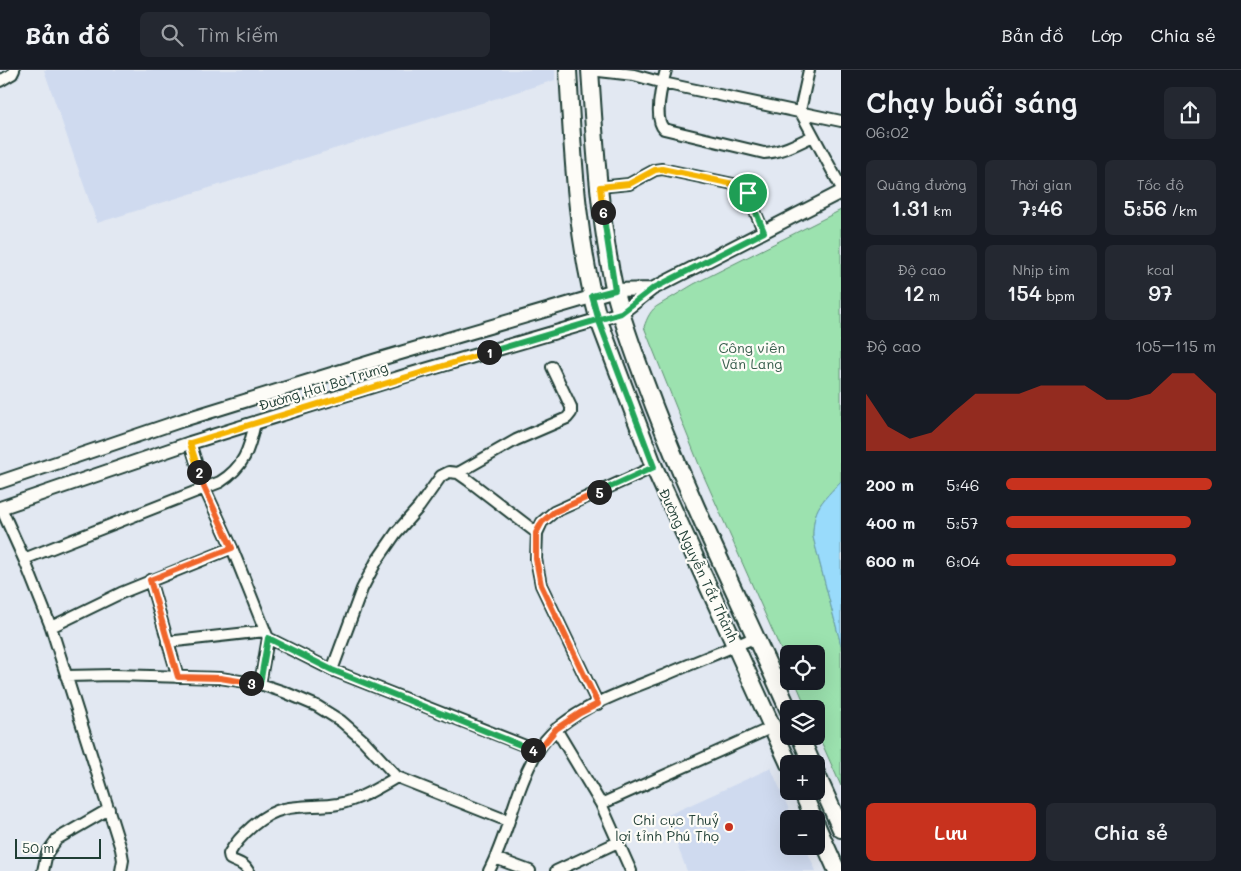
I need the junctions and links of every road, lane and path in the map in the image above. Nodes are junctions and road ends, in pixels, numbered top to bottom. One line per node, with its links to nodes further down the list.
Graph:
1 (14, 70): 6 (street)
2 (568, 70): 17 (main road, Đường Nguyễn Tất Thành)
3 (590, 70): 7 (street); 11 (main road, Đường Nguyễn Tất Thành)
4 (666, 70): 7 (street)
5 (809, 70): 8 (street)
6 (0, 81)
7 (663, 83): 8 (street); 10 (street)
8 (800, 111): 9 (street); 10 (street)
9 (841, 121)
10 (813, 136): 12 (street)
11 (600, 187): 14 (street); 16 (main road, Đường Nguyễn Tất Thành)
12 (841, 187)
13 (841, 192): 14 (street, Đường Hai Bà Trưng)
14 (764, 232): 15 (street, Đường Hai Bà Trưng)
15 (652, 289): 16 (street, Đường Hai Bà Trưng); 18 (street, Đường Hai Bà Trưng)
16 (615, 290): 17 (street, Đường Hai Bà Trưng); 18 (main road, Đường Nguyễn Tất Thành)
17 (592, 296): 19 (main road, Đường Nguyễn Tất Thành); 25 (street, Đường Hai Bà Trưng)
18 (621, 313): 19 (street, Đường Hai Bà Trưng); 34 (main road, Đường Nguyễn Tất Thành)
19 (599, 321): 21 (street, Đường Hai Bà Trưng); 23 (main road, Đường Nguyễn Tất Thành)
20 (552, 367): 24 (street)
21 (255, 423): 22 (street, Đường Hai Bà Trưng); 26 (street)
22 (190, 443): 26 (street); 27 (street, Đường Hai Bà Trưng)
23 (654, 467): 28 (street); 36 (main road, Đường Nguyễn Tất Thành)
24 (458, 473): 28 (street); 37 (street)
25 (0, 482)
26 (204, 487): 29 (street); 30 (street)
27 (0, 508): 30 (street)
28 (536, 533): 42 (street)
29 (232, 548): 31 (street); 33 (street)
30 (24, 558): 32 (street)
31 (150, 580): 32 (street); 35 (street)
32 (51, 627): 38 (street)
33 (267, 635): 35 (street); 37 (street); 40 (street)
34 (756, 637): 36 (street); 41 (main road, Đường Nguyễn Tất Thành)
35 (167, 642): 39 (street)
36 (736, 646): 42 (street); 43 (main road, Đường Nguyễn Tất Thành)
37 (332, 670): 45 (street)
38 (66, 676): 39 (street); 50 (street)
39 (178, 677): 40 (street)
40 (260, 684): 47 (street)
41 (784, 700)
42 (598, 704): 44 (street)
43 (773, 727): 46 (main road, Đường Nguyễn Tất Thành); 49 (street)
44 (556, 729): 45 (street); 49 (street)
45 (538, 751): 51 (street)
46 (785, 755)
47 (397, 777): 51 (street); 58 (street)
48 (825, 793): 52 (main road)
49 (601, 804): 53 (street)
50 (109, 809): 56 (street); 57 (street)
51 (508, 821): 55 (street)
52 (841, 829)
53 (618, 842): 61 (street); 62 (street)
54 (825, 844): 63 (main road)
55 (495, 858): 59 (street); 60 (street)
56 (43, 871)
57 (121, 871)
58 (248, 871)
59 (488, 871)
60 (530, 871)
61 (556, 871)
62 (631, 871)
63 (837, 871)

